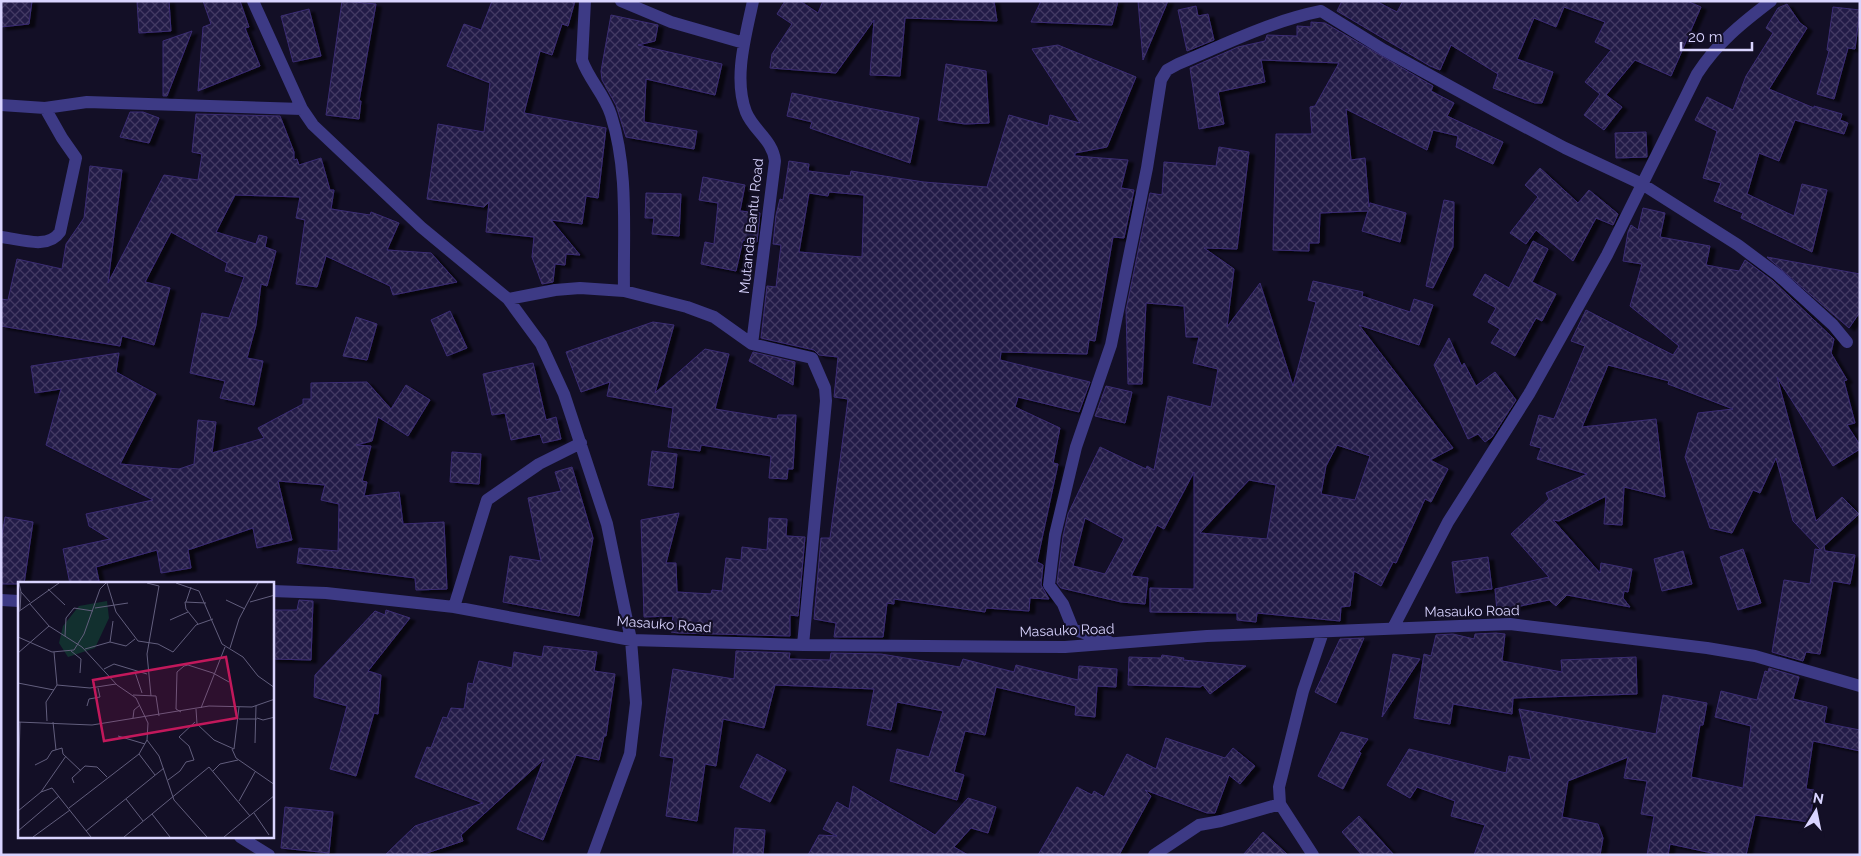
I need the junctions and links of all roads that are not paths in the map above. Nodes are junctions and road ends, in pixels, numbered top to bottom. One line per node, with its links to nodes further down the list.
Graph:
1 (253, 1): 9 (street)
2 (585, 1): 12 (street)
3 (621, 1): 6 (street)
4 (753, 1): 6 (street, Mutanda Bantu Road)
5 (1771, 1): 10 (street)
6 (744, 43): 15 (street, Mutanda Bantu Road)
7 (1, 105): 8 (street)
8 (45, 108): 9 (street); 11 (street)
9 (302, 109): 13 (street)
10 (1642, 184): 14 (street); 21 (street); 24 (street)
11 (1, 237)
12 (624, 291): 13 (street); 15 (street)
13 (508, 300): 16 (street)
14 (1847, 342)
15 (752, 344): 25 (street)
16 (582, 443): 20 (street); 23 (street)
17 (274, 591): 20 (street, Masauko Road)
18 (1, 600): 19 (street)
19 (18, 600)
20 (454, 608): 23 (street, Masauko Road)
21 (1393, 628): 22 (street, Masauko Road); 26 (street, Masauko Road)
22 (1323, 632): 24 (street, Masauko Road); 27 (street)
23 (631, 640): 25 (street, Masauko Road); 30 (street)
24 (1113, 644): 25 (street, Masauko Road)
25 (803, 645)
26 (1860, 686)
27 (1280, 804): 31 (street); 32 (street)
28 (242, 838): 29 (street)
29 (268, 855)
30 (593, 855)
31 (1154, 855)
32 (1313, 855)

